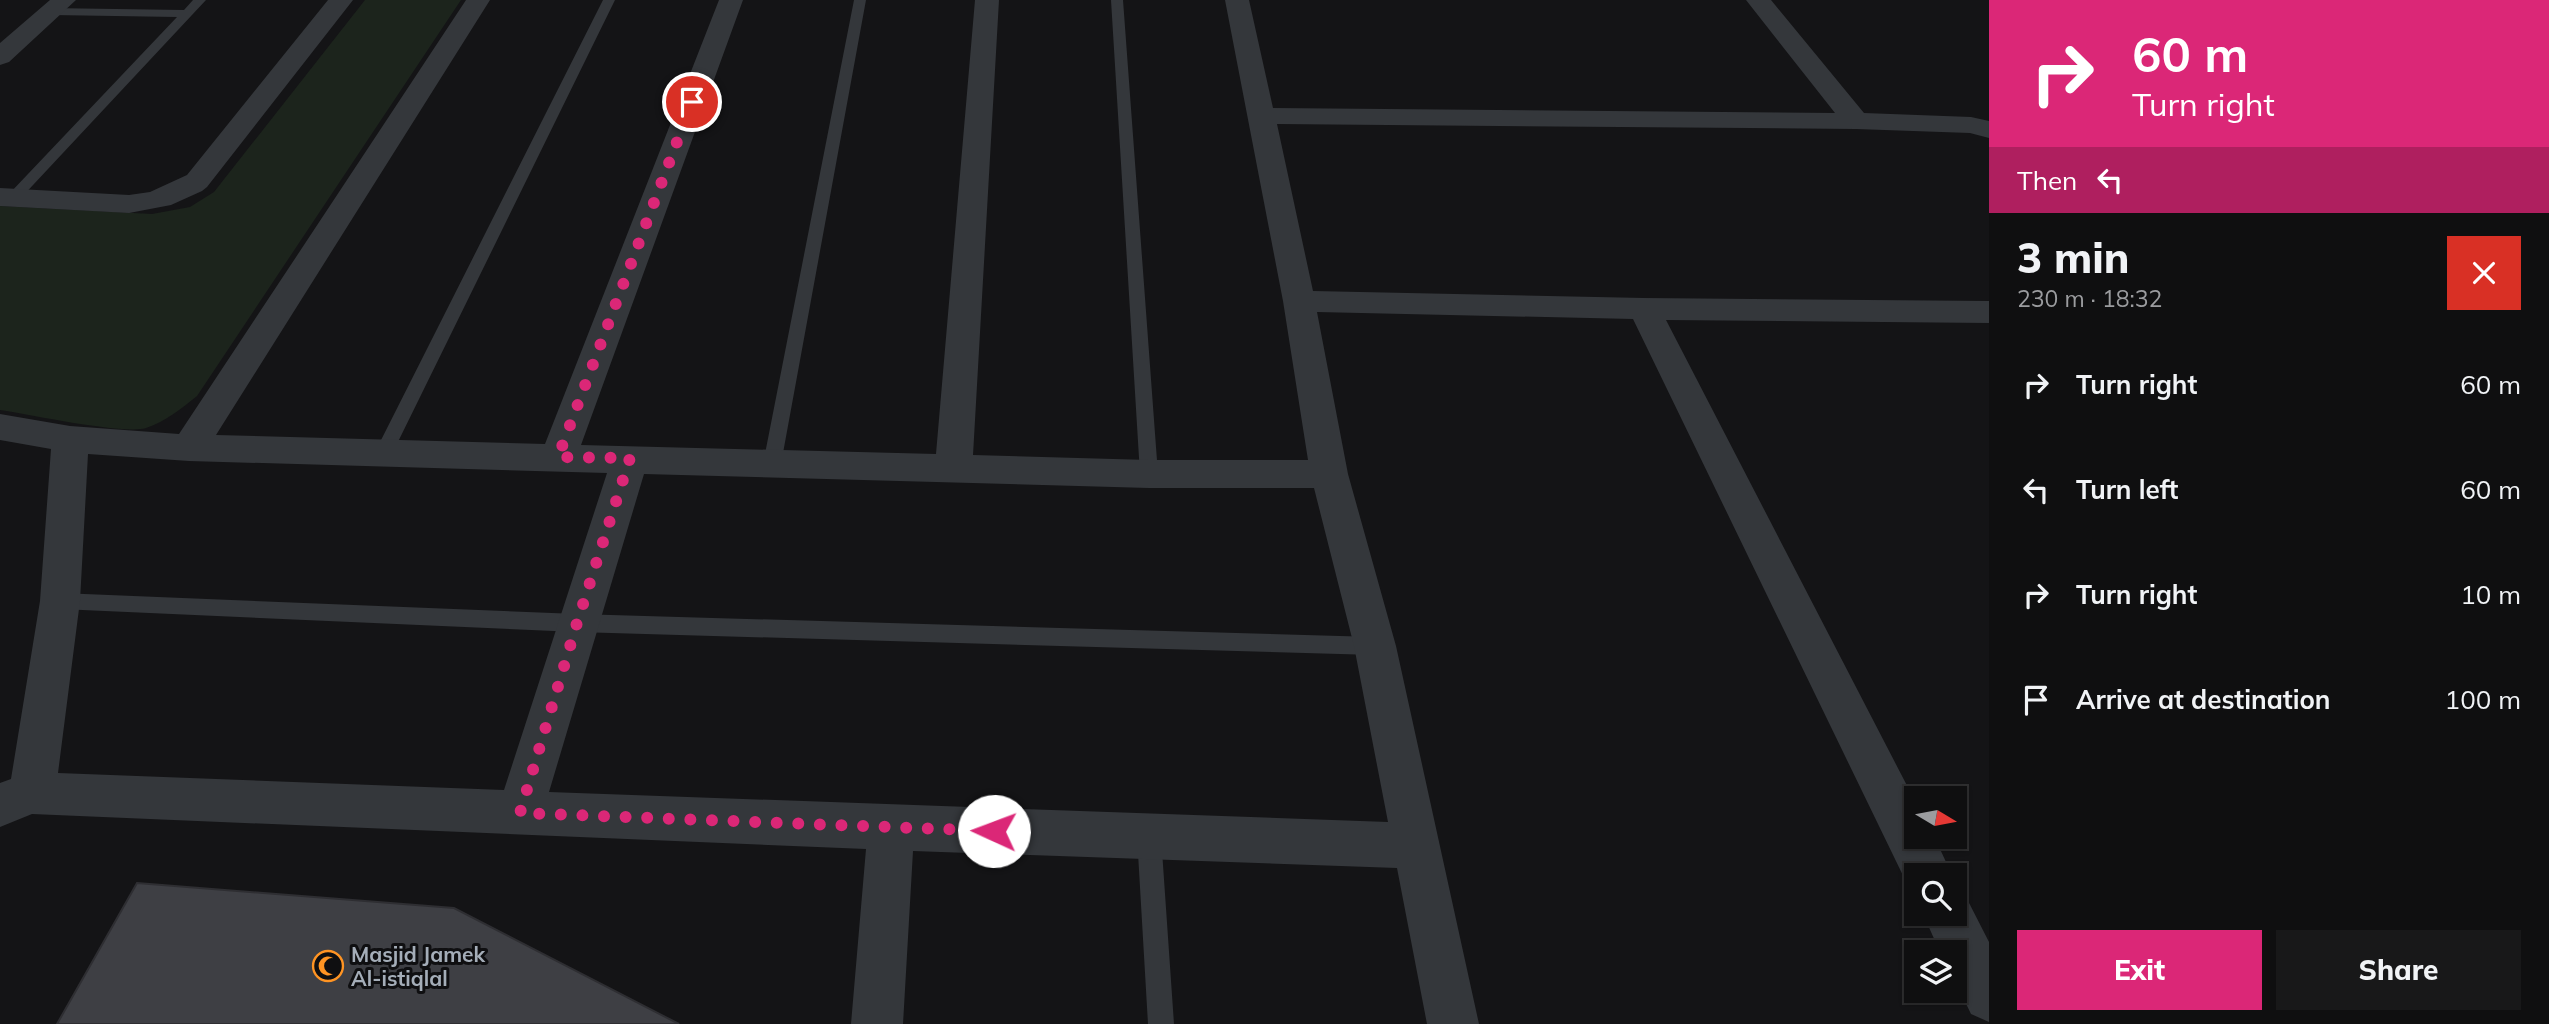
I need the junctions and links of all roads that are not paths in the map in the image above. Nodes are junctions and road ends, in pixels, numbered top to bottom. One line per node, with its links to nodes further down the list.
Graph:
1 (200, 0): 12 (lane)
2 (341, 0): 17 (street)
3 (478, 0): 23 (street)
4 (609, 0): 24 (lane)
5 (731, 0): 25 (street)
6 (860, 0): 27 (lane)
7 (986, 0): 28 (street)
8 (1117, 0): 29 (lane)
9 (1237, 0): 14 (street)
10 (1758, 0): 15 (street)
11 (58, 6): 12 (lane); 13 (street)
12 (187, 14): 17 (lane)
13 (0, 57)
14 (1259, 116): 15 (street); 18 (street)
15 (1856, 121): 16 (street)
16 (1989, 130)
17 (7, 197)
18 (1299, 301): 19 (street); 30 (street)
19 (1644, 309): 20 (street); 39 (street)
20 (1989, 312)
21 (0, 427): 22 (street)
22 (70, 439): 23 (street); 31 (street)
23 (189, 449): 24 (street)
24 (384, 452): 25 (street)
25 (558, 457): 26 (street)
26 (630, 458): 27 (street); 32 (street)
27 (772, 464): 28 (street)
28 (954, 467): 29 (street)
29 (1149, 474): 30 (street)
30 (1329, 474): 33 (street)
31 (60, 601): 32 (lane); 34 (street)
32 (577, 623): 33 (lane); 35 (street)
33 (1375, 646): 38 (street)
34 (16, 799): 35 (street)
35 (520, 813): 36 (street)
36 (891, 828): 37 (street); 42 (street)
37 (1149, 836): 38 (street); 43 (lane)
38 (1416, 846): 44 (street)
39 (1922, 863)
40 (1954, 926): 41 (street)
41 (1989, 996)
42 (877, 1024)
43 (1161, 1024)
44 (1453, 1024)

